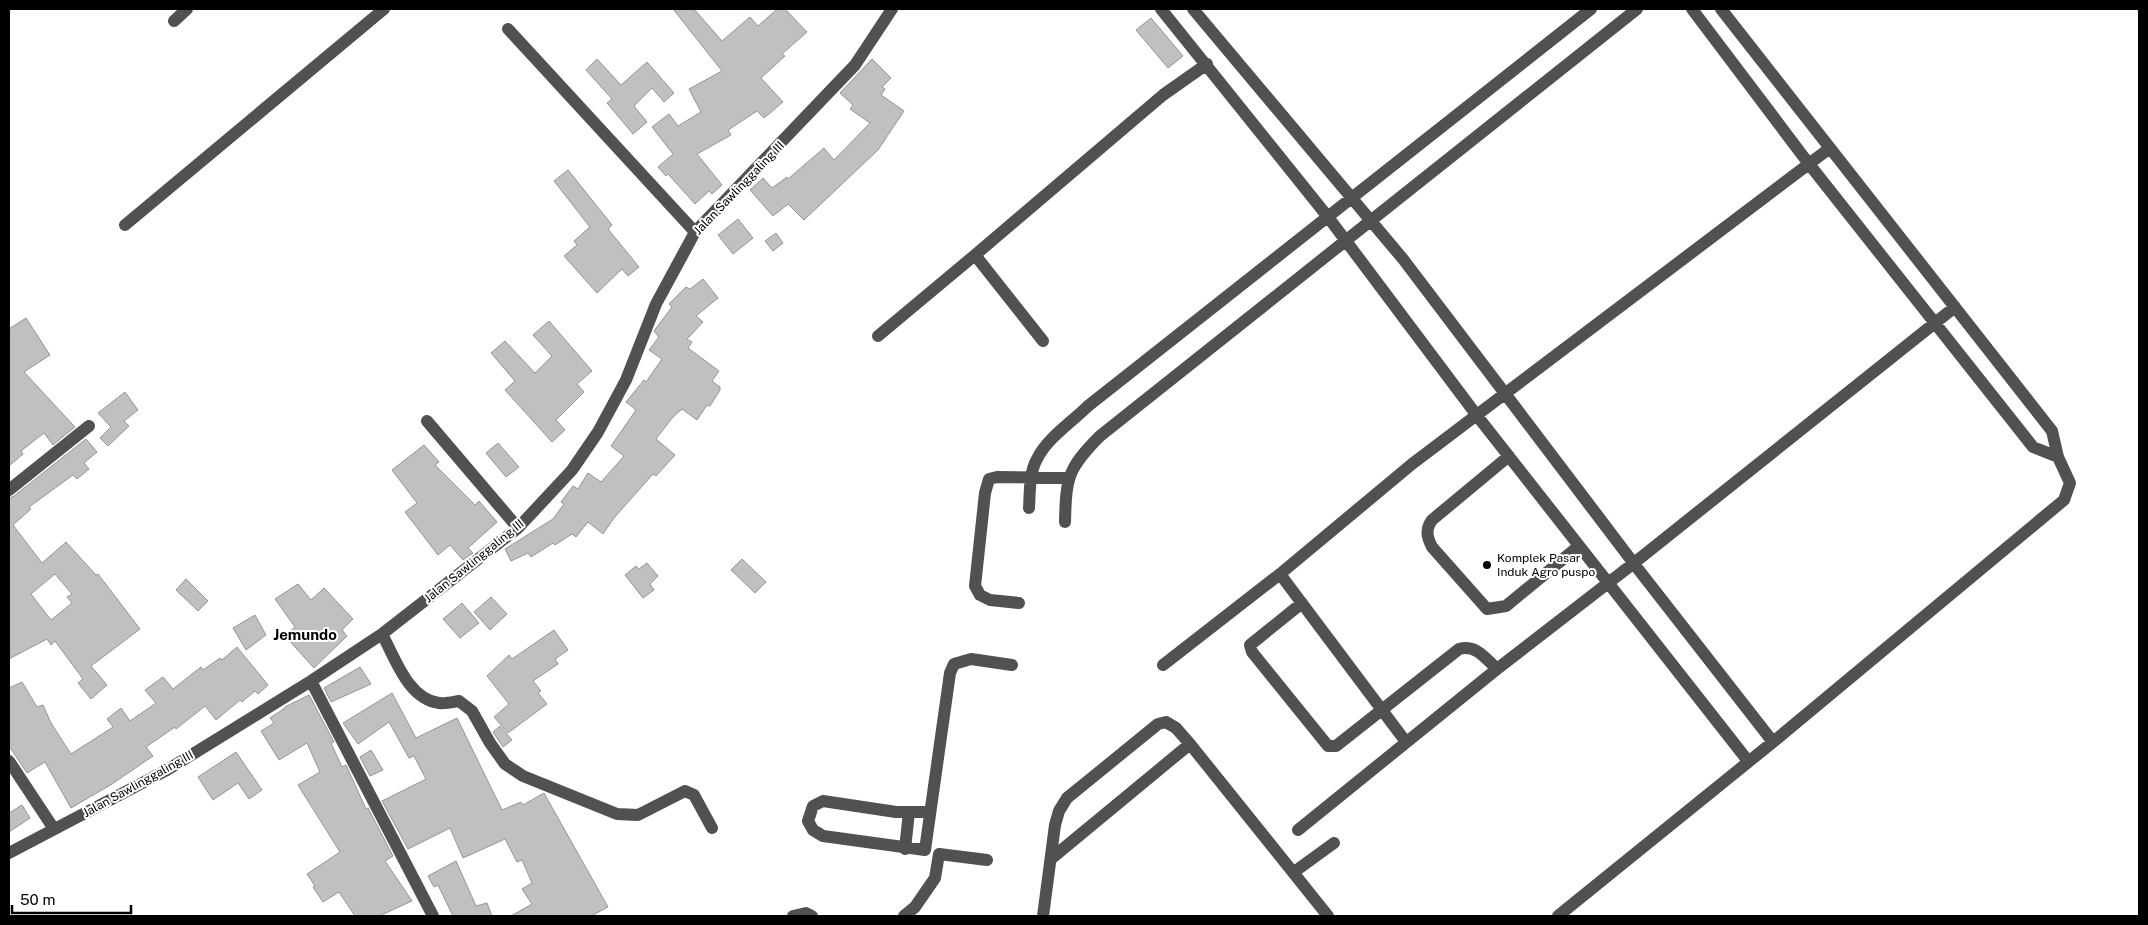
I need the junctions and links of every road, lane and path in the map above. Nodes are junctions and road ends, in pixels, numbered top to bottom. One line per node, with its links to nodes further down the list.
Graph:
1 (187, 9): 10 (street)
2 (892, 9): 19 (street, Jalan Sawlinggaling III)
3 (1161, 9): 12 (street)
4 (1194, 9): 15 (street)
5 (1591, 9): 15 (street)
6 (1638, 9): 17 (street)
7 (1692, 9): 14 (street)
8 (1721, 9): 13 (street)
9 (381, 10): 18 (street)
10 (174, 21)
11 (508, 29): 19 (street)
12 (1206, 64): 16 (street); 21 (street)
13 (1830, 148): 14 (street); 22 (street)
14 (1809, 164): 23 (street); 26 (street)
15 (1353, 198): 16 (street); 17 (street)
16 (1328, 217): 20 (street); 32 (street)
17 (1372, 221): 20 (street); 26 (street)
18 (125, 225)
19 (695, 232): 37 (street, Jalan Sawlinggaling III)
20 (1346, 241): 27 (street); 33 (street)
21 (975, 255): 24 (street); 25 (street)
22 (1955, 307): 23 (street); 31 (street)
23 (1935, 322): 31 (street); 39 (street)
24 (878, 336)
25 (1043, 341)
26 (1506, 394): 27 (street); 39 (street)
27 (1478, 417): 30 (street); 40 (street)
28 (427, 421): 37 (street)
29 (89, 426): 34 (street)
30 (1509, 456): 38 (street); 38 (street)
31 (2058, 457): 51 (street)
32 (1032, 477): 33 (street); 35 (street); 42 (street)
33 (1068, 478): 36 (street)
34 (9, 490)
35 (1029, 508)
36 (1065, 522)
37 (518, 528): 44 (street, Jalan Sawlinggaling III)
38 (1579, 546): 41 (street)
39 (1634, 563): 41 (street); 51 (street)
40 (1280, 574): 43 (street); 46 (street)
41 (1608, 583): 47 (street); 54 (street)
42 (1019, 603)
43 (1302, 603): 49 (street); 49 (street)
44 (382, 634): 48 (street, Jalan Sawlinggaling III); 57 (street)
45 (1012, 665): 56 (street)
46 (1163, 665)
47 (1497, 669): 49 (street); 50 (street)
48 (311, 681): 58 (street, Jalan Sawlinggaling III); 68 (street)
49 (1383, 710): 50 (street)
50 (1406, 742): 59 (street)
51 (1773, 742): 54 (street)
52 (1190, 744): 65 (street); 65 (street); 67 (street)
53 (9, 761): 58 (street)
54 (1748, 761): 74 (street)
55 (909, 812): 56 (street); 61 (street); 61 (street)
56 (929, 812): 62 (street)
57 (712, 828)
58 (54, 829): 63 (street, Jalan Sawlinggaling III)
59 (1298, 830)
60 (1334, 843): 67 (street)
61 (905, 849): 62 (street)
62 (925, 850): 64 (street)
63 (9, 853)
64 (938, 854): 66 (street); 71 (street)
65 (1052, 858): 72 (street)
66 (987, 860)
67 (1294, 872): 73 (street)
68 (433, 916)
69 (793, 916): 70 (street)
70 (812, 916)
71 (904, 916)
72 (1043, 916)
73 (1328, 916)
74 (1558, 916)

